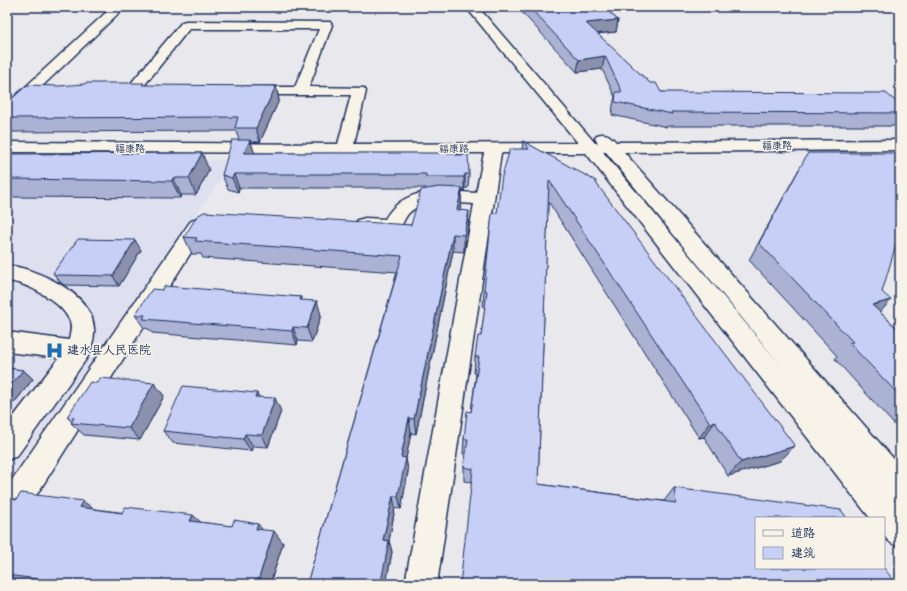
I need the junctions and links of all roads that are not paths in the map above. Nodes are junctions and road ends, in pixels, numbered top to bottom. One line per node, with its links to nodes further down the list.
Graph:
1 (119, 7): 8 (street)
2 (472, 7): 9 (street)
3 (487, 7): 4 (street)
4 (543, 71)
5 (163, 91): 7 (street)
6 (232, 91): 7 (street)
7 (300, 91): 12 (street)
8 (7, 112)
9 (598, 140): 10 (street, 福康路); 13 (street, 福康路); 21 (street); 23 (street)
10 (900, 145)
11 (7, 147): 12 (street, 福康路)
12 (345, 148): 13 (street, 福康路)
13 (493, 148): 14 (street)
14 (484, 199): 16 (street); 24 (street)
15 (228, 214): 22 (street)
16 (345, 223)
17 (7, 274): 19 (street)
18 (7, 342): 19 (street)
19 (78, 351): 20 (street)
20 (7, 448)
21 (900, 488)
22 (7, 513)
23 (900, 532)
24 (421, 584)

